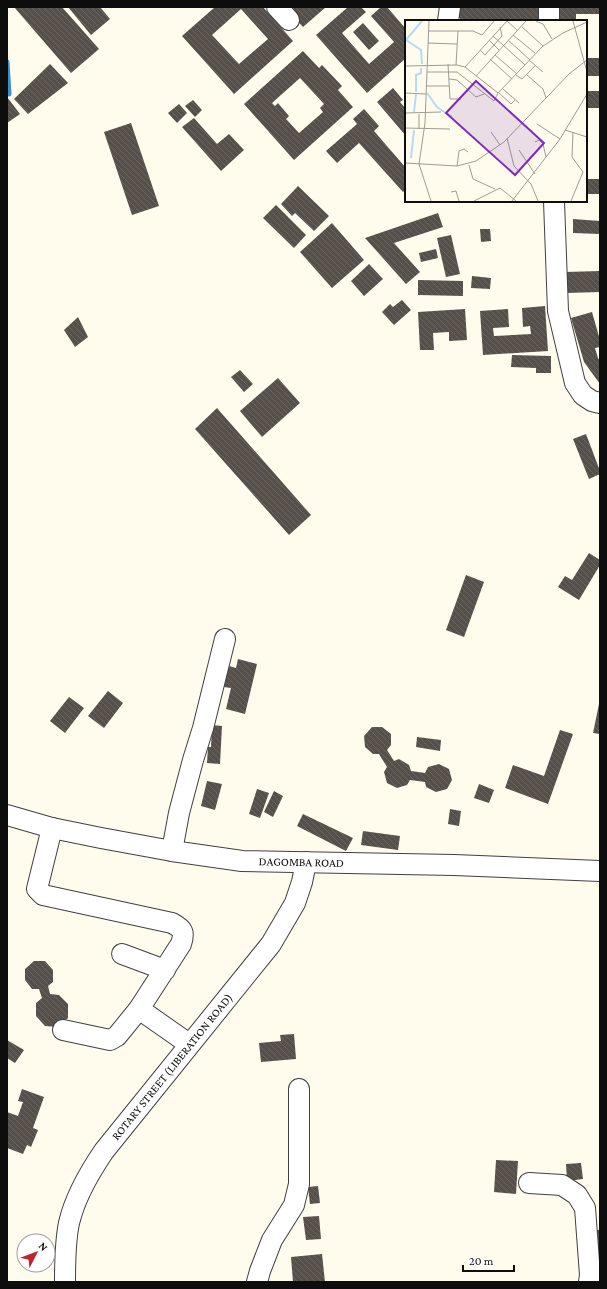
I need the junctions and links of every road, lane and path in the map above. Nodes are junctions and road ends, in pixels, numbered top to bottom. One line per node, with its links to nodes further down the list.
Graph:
1 (450, 7): 3 (street)
2 (549, 7): 4 (street)
3 (448, 20)
4 (549, 20)
5 (554, 202): 6 (street)
6 (600, 403)
7 (225, 639): 10 (street)
8 (7, 814): 9 (street, DAGOMBA ROAD)
9 (52, 828): 10 (street, DAGOMBA ROAD); 14 (street)
10 (172, 851): 11 (street, DAGOMBA ROAD)
11 (306, 862): 12 (street, DAGOMBA ROAD); 17 (street, ROTARY STREET (LIBERATION ROAD))
12 (600, 871)
13 (122, 954): 14 (street)
14 (165, 970): 15 (street)
15 (139, 1009): 16 (street); 17 (street)
16 (63, 1030)
17 (189, 1044): 20 (street, ROTARY STREET (LIBERATION ROAD))
18 (299, 1089): 21 (street)
19 (529, 1183): 22 (street)
20 (65, 1282)
21 (258, 1282)
22 (589, 1282)

